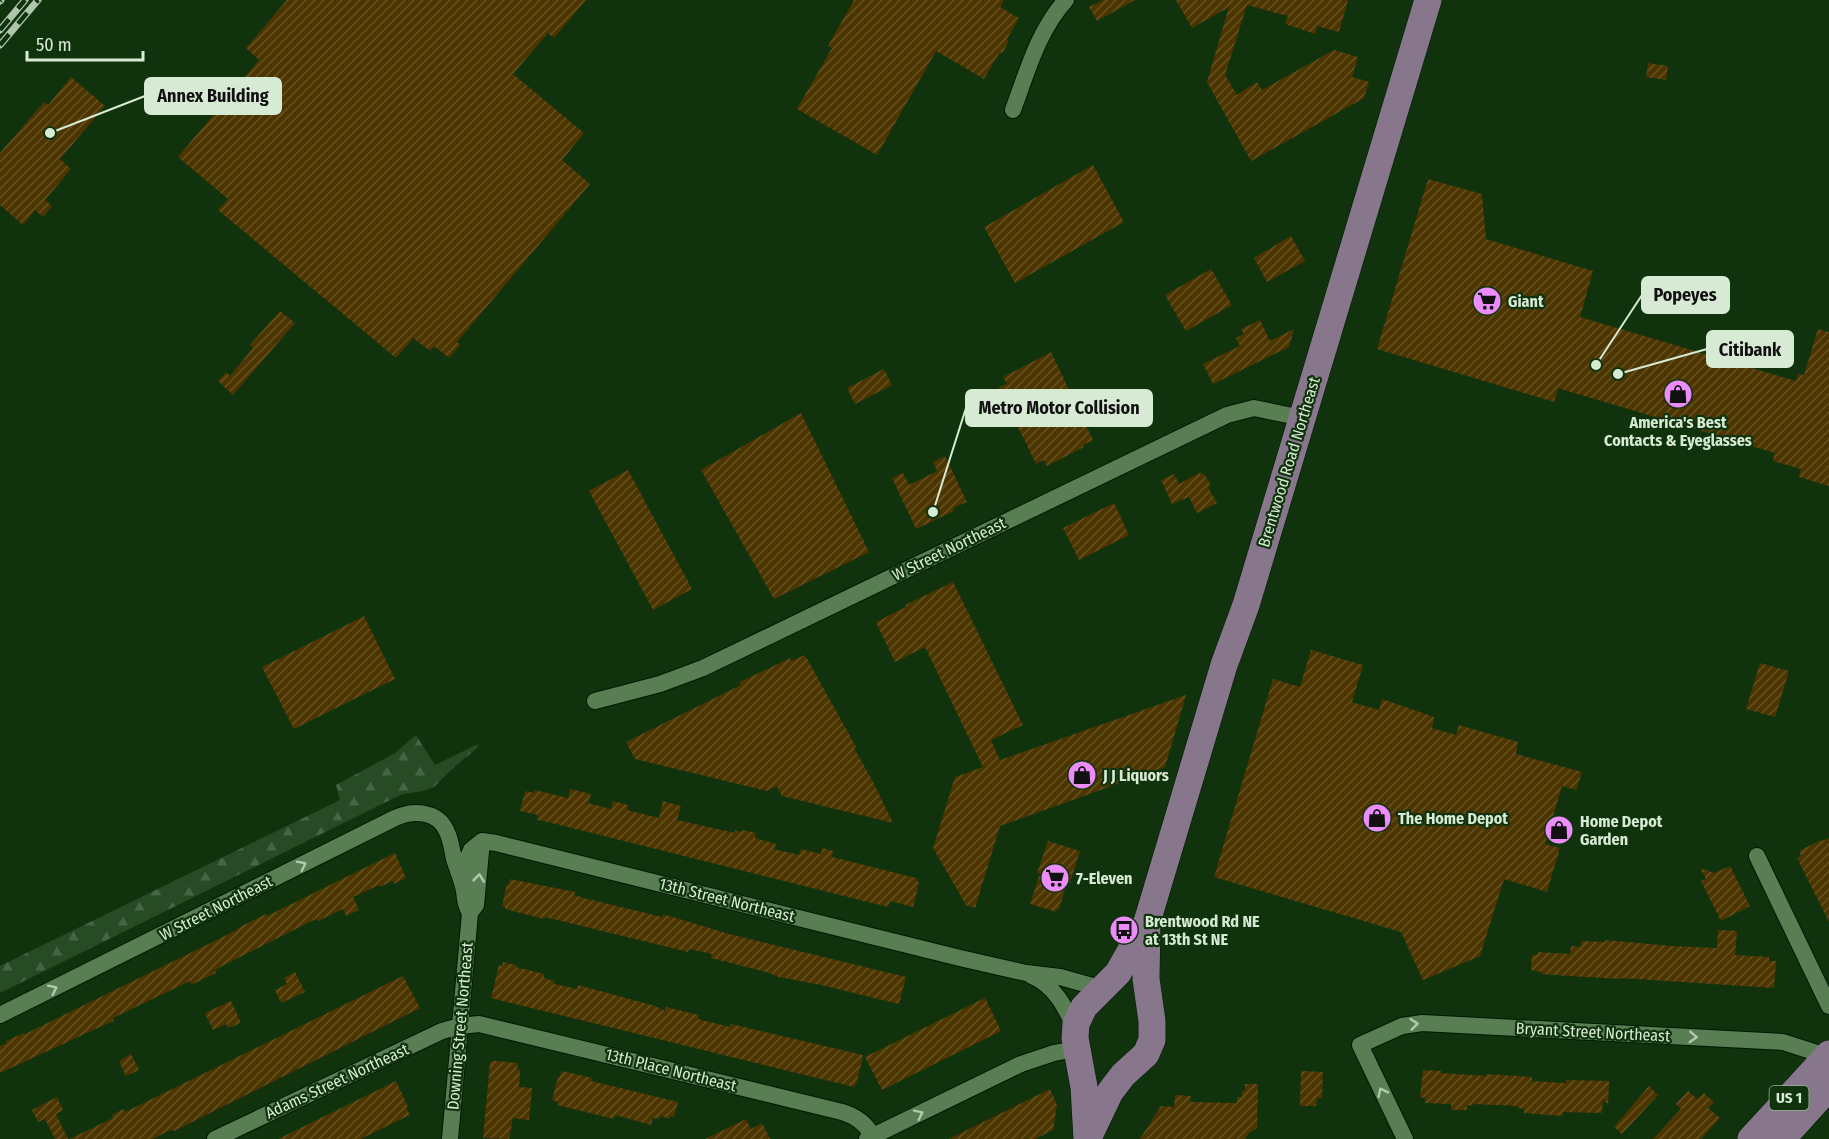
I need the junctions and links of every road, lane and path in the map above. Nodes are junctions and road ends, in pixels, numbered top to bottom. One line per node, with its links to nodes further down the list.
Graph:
1 (1066, 0): 3 (street)
2 (1428, 0): 4 (main road, Brentwood Road Northeast)
3 (1013, 110)
4 (1302, 418): 5 (street, W Street Northeast); 11 (main road, Brentwood Road Northeast)
5 (595, 701)
6 (433, 817): 9 (street, Downing Street Northeast); 16 (street, W Street Northeast, one-way to 6)
7 (482, 841): 9 (street); 10 (street, Downing Street Northeast, one-way to 7); 12 (street, 13th Street Northeast)
8 (1757, 856): 15 (street)
9 (464, 890): 10 (street, Downing Street Northeast)
10 (470, 913): 17 (street, Downing Street Northeast)
11 (1147, 922): 13 (main road, Brentwood Road Northeast); 14 (main road, Brentwood Road Northeast)
12 (1026, 973): 13 (street, 13th Street Northeast); 18 (street, 13th Street Northeast)
13 (1104, 987): 14 (main road); 18 (main road)
14 (1148, 998): 20 (main road)
15 (1829, 1006)
16 (0, 1015)
17 (460, 1026): 22 (street, 13th Place Northeast); 23 (street, Adams Street Northeast); 24 (street, Downing Street Northeast)
18 (1077, 1049): 20 (main road); 22 (street, one-way to 18); 25 (main road)
19 (1828, 1056): 26 (street, Bryant Street Northeast, one-way to 19); 27 (main road, US 1)
20 (1123, 1075): 25 (main road)
21 (1829, 1088): 28 (main road, US 1)
22 (870, 1137)
23 (215, 1139)
24 (450, 1139)
25 (1088, 1139)
26 (1405, 1139)
27 (1751, 1139)
28 (1782, 1139)

